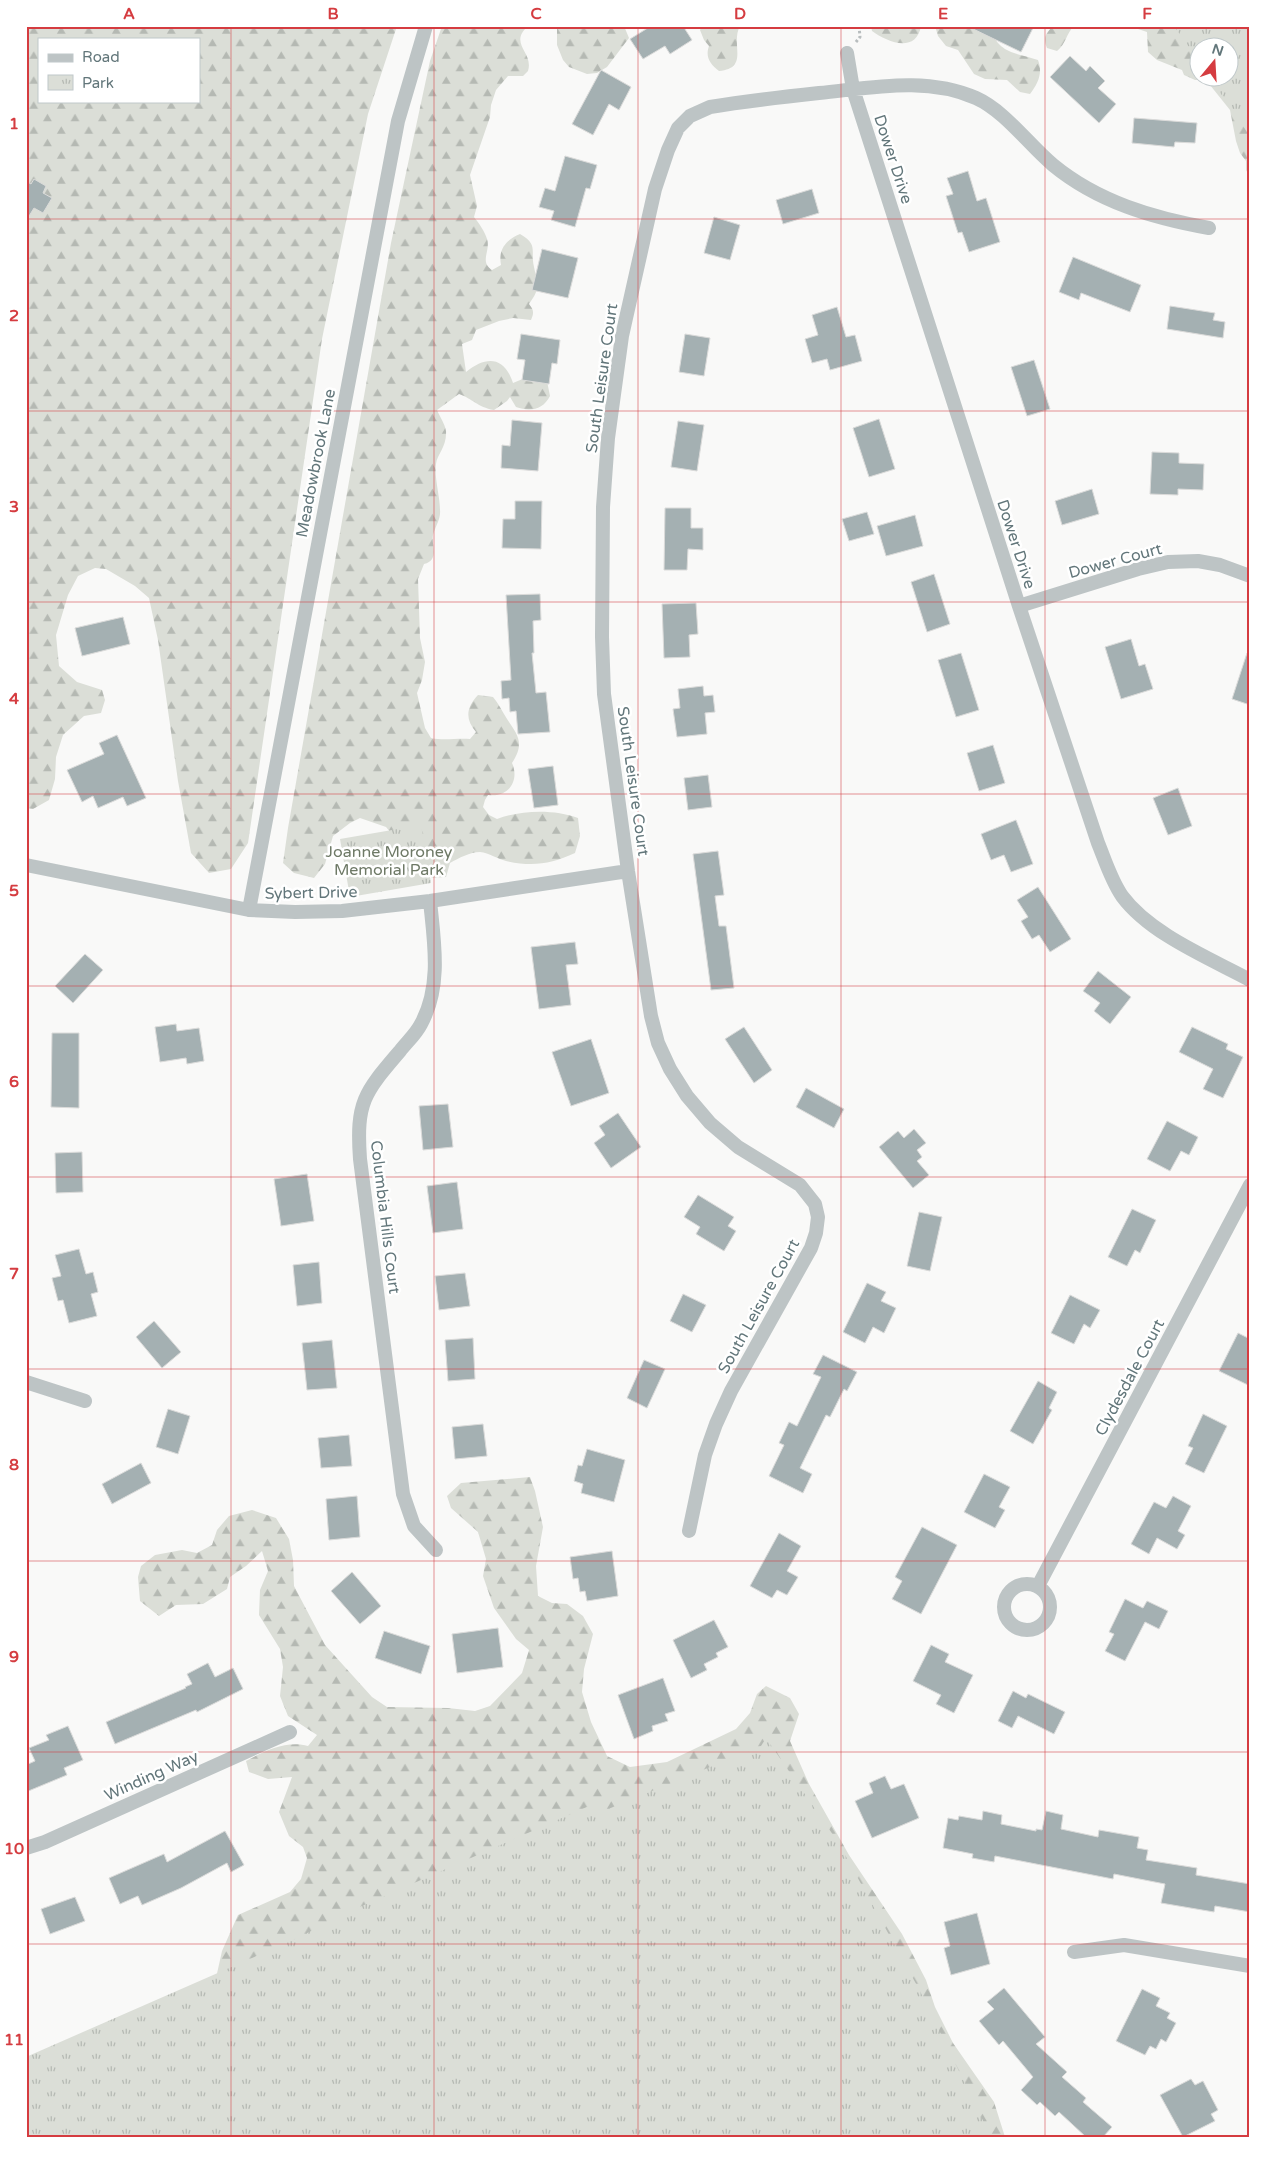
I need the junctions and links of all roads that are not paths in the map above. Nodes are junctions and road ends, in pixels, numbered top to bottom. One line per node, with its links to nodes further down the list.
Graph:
1 (426, 26): 10 (street, Meadowbrook Lane)
2 (847, 53): 3 (street, Dower Drive)
3 (853, 90): 4 (street, South Leisure Court); 6 (street, Dower Drive); 8 (street, South Leisure Court)
4 (1209, 228)
5 (1250, 576): 6 (street, Dower Court)
6 (1019, 606): 11 (street, Dower Drive)
7 (26, 865): 10 (street, Sybert Drive)
8 (628, 871): 9 (street, Sybert Drive); 15 (street, South Leisure Court)
9 (430, 901): 10 (street, Sybert Drive); 16 (street, Columbia Hills Court)
10 (249, 910)
11 (1250, 980)
12 (1250, 1185): 17 (street, Clydesdale Court)
13 (26, 1382): 14 (street)
14 (85, 1401)
15 (689, 1531)
16 (436, 1550)
17 (1038, 1586)
18 (290, 1732): 19 (street, Winding Way)
19 (26, 1848)
20 (1074, 1952): 21 (street)
21 (1250, 1966)

